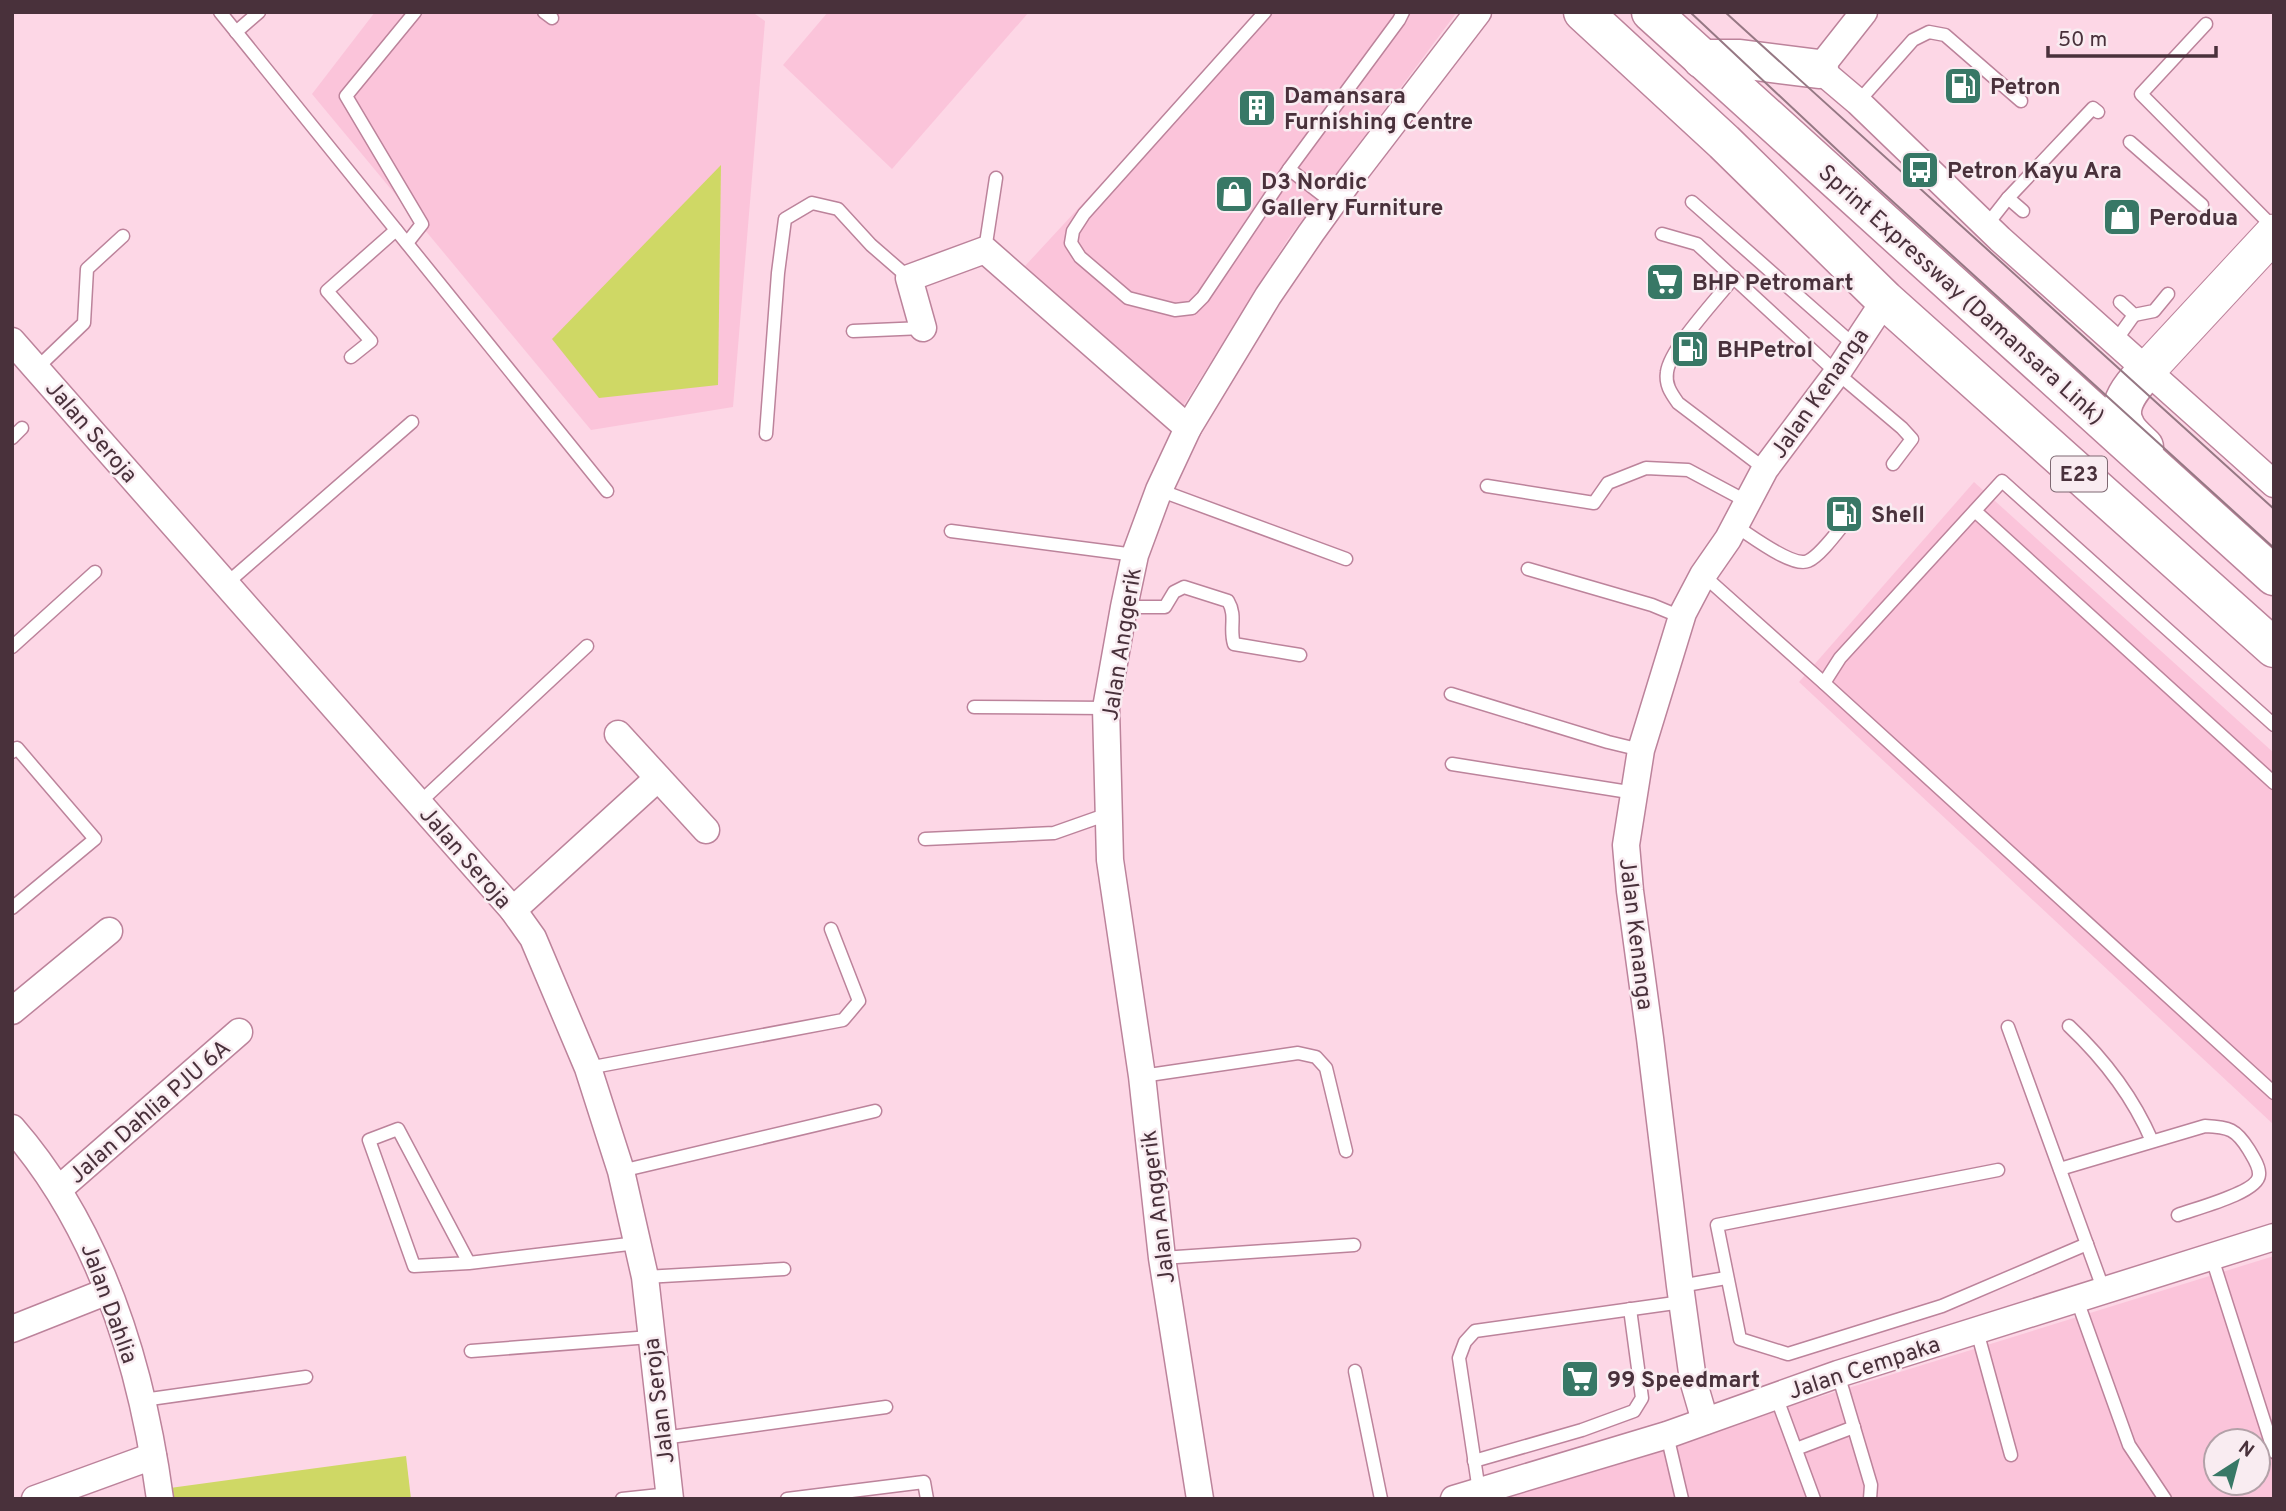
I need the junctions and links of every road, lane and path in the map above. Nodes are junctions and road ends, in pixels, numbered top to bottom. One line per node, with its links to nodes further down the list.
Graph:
1 (220, 12): 11 (lane)
2 (259, 12): 11 (lane)
3 (415, 12): 30 (lane)
4 (1265, 12): 18 (lane)
5 (1403, 12): 18 (lane)
6 (1583, 12): 35 (highway, E23)
7 (1651, 12): 12 (highway, Sprint Expressway (Damansara Link) / E23)
8 (1864, 12): 13 (street)
9 (1477, 13): 22 (street, Jalan Anggerik)
10 (2206, 24): 27 (lane)
11 (236, 32): 26 (lane)
12 (1702, 59): 13 (highway); 58 (highway, Sprint Expressway (Damansara Link) / E23)
13 (1819, 69): 15 (street)
14 (2021, 101): 15 (lane)
15 (1858, 103): 25 (street)
16 (2098, 112): 20 (lane)
17 (2130, 142): 23 (lane)
18 (1289, 169): 22 (lane)
19 (996, 178): 31 (lane)
20 (2008, 198): 24 (lane); 25 (lane)
21 (1692, 202): 42 (lane)
22 (1333, 203): 49 (street, Jalan Anggerik)
23 (2202, 205)
24 (2023, 211)
25 (1986, 226): 41 (street)
26 (396, 230): 30 (lane); 43 (lane)
27 (2274, 231): 45 (street)
28 (1662, 234): 33 (lane)
29 (123, 236): 44 (lane)
30 (407, 243): 57 (lane)
31 (985, 250): 32 (street); 49 (street)
32 (909, 278): 38 (street); 50 (lane)
33 (1734, 278): 46 (lane); 53 (lane)
34 (2168, 295): 37 (lane)
35 (1885, 300): 42 (street, Jalan Kenanga); 75 (highway, E23)
36 (2120, 302): 37 (lane)
37 (2134, 316): 41 (lane)
38 (923, 328): 39 (lane)
39 (853, 331)
40 (12, 341): 44 (street, Jalan Seroja)
41 (2114, 343): 45 (street)
42 (1854, 345): 46 (street, Jalan Kenanga)
43 (351, 357)
44 (37, 368): 70 (street, Jalan Seroja)
45 (2147, 370): 54 (street); 58 (highway)
46 (1837, 373): 52 (lane); 53 (street, Jalan Kenanga)
47 (412, 422): 70 (lane)
48 (22, 428): 51 (lane)
49 (1188, 428): 56 (street, Jalan Anggerik)
50 (766, 433)
51 (12, 438)
52 (1893, 464)
53 (1765, 469): 59 (street, Jalan Kenanga)
54 (2274, 484)
55 (1488, 486): 59 (lane)
56 (1159, 490): 64 (street, Jalan Anggerik); 65 (lane)
57 (607, 491)
58 (2187, 497): 69 (highway, Sprint Expressway (Damansara Link) / E23)
59 (1746, 501): 62 (street, Jalan Kenanga)
60 (1975, 511): 77 (lane); 81 (lane); 87 (lane)
61 (1847, 520): 62 (lane)
62 (1734, 525): 68 (street, Jalan Kenanga)
63 (951, 531): 64 (lane)
64 (1136, 555): 71 (street, Jalan Anggerik)
65 (1346, 559)
66 (1528, 569): 72 (lane)
67 (95, 572): 74 (lane)
68 (1703, 575): 72 (street, Jalan Kenanga); 77 (lane)
69 (2274, 576)
70 (226, 584): 89 (street, Jalan Seroja)
71 (1124, 607): 76 (lane); 80 (street, Jalan Anggerik)
72 (1681, 617): 83 (street, Jalan Kenanga)
73 (587, 646): 89 (lane)
74 (12, 647)
75 (2274, 648)
76 (1300, 655)
77 (1824, 682): 103 (lane)
78 (1451, 694): 83 (lane)
79 (974, 707): 80 (lane)
80 (1106, 708): 90 (street, Jalan Anggerik)
81 (2274, 725)
82 (618, 734): 86 (street)
83 (1641, 750): 88 (street, Jalan Kenanga)
84 (12, 752): 93 (lane)
85 (1452, 764): 88 (lane)
86 (658, 778): 91 (street); 94 (street)
87 (2274, 783)
88 (1635, 793): 125 (street, Jalan Kenanga)
89 (419, 803): 94 (street, Jalan Seroja)
90 (1108, 814): 92 (lane); 102 (street, Jalan Anggerik)
91 (706, 831)
92 (925, 839)
93 (12, 908)
94 (513, 910): 101 (street, Jalan Seroja)
95 (831, 929): 101 (lane)
96 (108, 931): 97 (street)
97 (12, 1011)
98 (2069, 1026): 106 (lane)
99 (2008, 1027): 108 (lane)
100 (239, 1032): 111 (street, Jalan Dahlia PJU 6A)
101 (588, 1068): 110 (street, Jalan Seroja)
102 (1142, 1076): 107 (lane); 117 (street, Jalan Anggerik)
103 (2274, 1093)
104 (875, 1111): 110 (lane)
105 (12, 1128): 111 (street, Jalan Dahlia)
106 (2152, 1141): 108 (lane); 112 (lane)
107 (1346, 1151)
108 (2060, 1169): 115 (lane)
109 (1998, 1170): 122 (lane)
110 (621, 1171): 114 (street, Jalan Seroja)
111 (59, 1189): 123 (street, Jalan Dahlia)
112 (2178, 1215)
113 (2274, 1237): 118 (street, Jalan Cempaka)
114 (637, 1243): 119 (lane); 121 (street, Jalan Seroja)
115 (2087, 1244): 122 (lane); 124 (lane)
116 (1354, 1245): 117 (lane)
117 (1162, 1258): 154 (street, Jalan Anggerik)
118 (2212, 1258): 124 (street, Jalan Cempaka); 143 (lane)
119 (469, 1263): 119 (lane)
120 (784, 1269): 121 (lane)
121 (645, 1277): 130 (street, Jalan Seroja)
122 (1726, 1278): 125 (lane)
123 (108, 1291): 128 (street); 136 (street, Jalan Dahlia)
124 (2104, 1291): 126 (street, Jalan Cempaka)
125 (1681, 1294): 127 (lane); 138 (street, Jalan Kenanga)
126 (2077, 1300): 129 (street, Jalan Cempaka); 159 (lane)
127 (1630, 1309): 146 (lane); 146 (lane)
128 (12, 1329)
129 (1977, 1331): 133 (street, Jalan Cempaka); 144 (lane)
130 (650, 1337): 131 (lane); 141 (street, Jalan Seroja)
131 (471, 1351)
132 (1355, 1371): 155 (lane)
133 (1838, 1374): 135 (street, Jalan Cempaka); 139 (lane)
134 (306, 1377): 136 (lane)
135 (1776, 1396): 138 (street, Jalan Cempaka); 142 (lane)
136 (144, 1400): 145 (street, Jalan Dahlia)
137 (886, 1407): 141 (lane)
138 (1705, 1421): 140 (street, Jalan Cempaka)
139 (1854, 1427): 142 (lane); 158 (lane)
140 (1667, 1435): 147 (street, Jalan Cempaka); 156 (lane)
141 (663, 1438): 148 (street, Jalan Seroja)
142 (1796, 1449): 157 (lane)
143 (2274, 1452)
144 (2011, 1455)
145 (153, 1456): 149 (street); 150 (street, Jalan Dahlia)
146 (1474, 1461): 147 (lane)
147 (1466, 1495)
148 (670, 1496): 151 (lane)
149 (35, 1499)
150 (160, 1499)
151 (622, 1499)
152 (787, 1499): 153 (lane)
153 (926, 1499)
154 (1200, 1499)
155 (1381, 1499)
156 (1682, 1499)
157 (1814, 1499)
158 (1870, 1499)
159 (2165, 1499)

